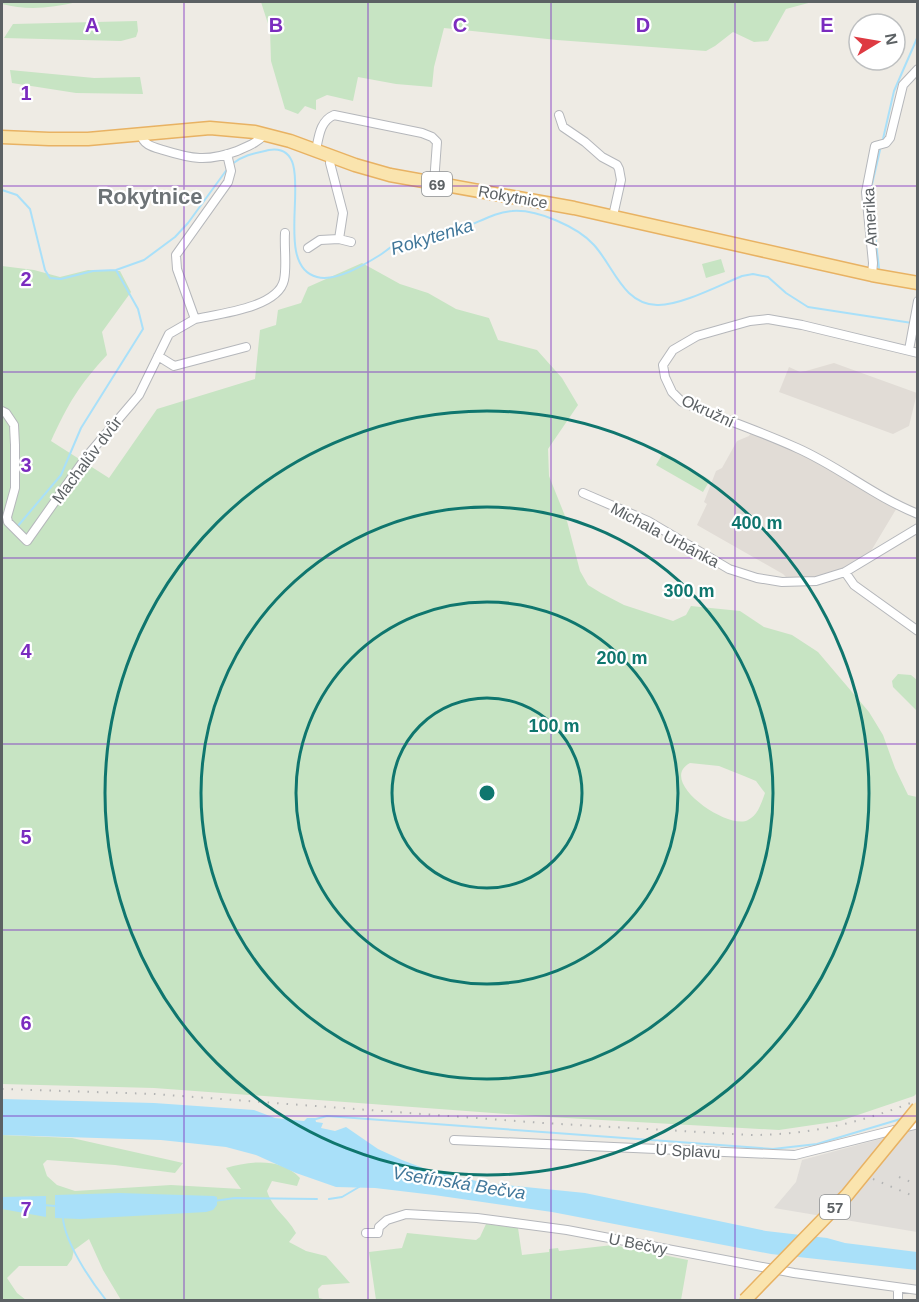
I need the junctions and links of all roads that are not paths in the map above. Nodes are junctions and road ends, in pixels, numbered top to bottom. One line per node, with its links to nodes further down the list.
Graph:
1 (918, 69): 15 (street, Amerika)
2 (559, 115): 10 (street)
3 (141, 134): 4 (main road, Rokytnice / 69); 5 (main road, Rokytnice / 69); 8 (street)
4 (265, 134): 6 (main road, Rokytnice / 69); 8 (street)
5 (2, 137)
6 (316, 150): 7 (main road, Rokytnice / 69); 9 (street)
7 (331, 156): 9 (main road, Rokytnice / 69); 12 (street)
8 (228, 158): 19 (street)
9 (434, 183): 10 (main road, Rokytnice / 69)
10 (613, 216): 15 (main road, Rokytnice / 69)
11 (285, 233): 19 (street, Machalův dvůr)
12 (339, 239): 13 (street); 14 (street)
13 (351, 242)
14 (308, 248)
15 (872, 275): 16 (main road, Rokytnice / 69)
16 (918, 283)
17 (918, 301): 18 (street)
18 (916, 314): 21 (street)
19 (195, 319): 23 (street, Machalův dvůr)
20 (246, 347): 23 (street)
21 (909, 350): 22 (street, Okružní); 26 (street, Okružní)
22 (918, 352)
23 (158, 356): 27 (street, Machalův dvůr)
24 (2, 411): 27 (street)
25 (583, 493): 30 (street, Michala Urbánka)
26 (918, 514)
27 (8, 522): 29 (street)
28 (918, 528): 30 (street, Michala Urbánka)
29 (2, 529)
30 (845, 572): 31 (street)
31 (918, 632)
32 (918, 1107): 38 (main road, 57, bridge)
33 (918, 1124): 34 (street, U Splavu)
34 (454, 1140)
35 (366, 1233): 36 (street, U Bečvy)
36 (898, 1288): 37 (street, U Bečvy); 39 (street)
37 (918, 1290)
38 (745, 1300)
39 (898, 1300)

